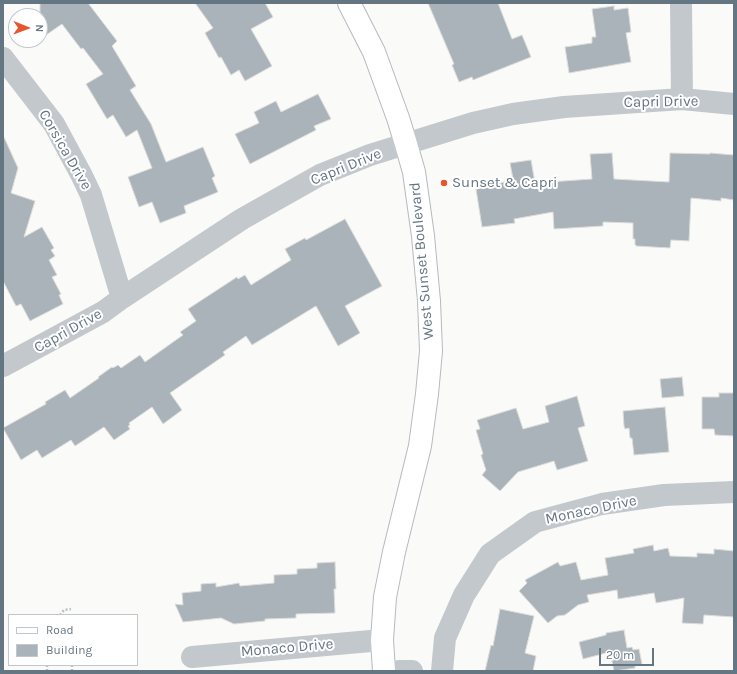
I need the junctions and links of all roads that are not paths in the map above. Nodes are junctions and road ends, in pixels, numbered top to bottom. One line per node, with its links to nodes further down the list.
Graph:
1 (350, 3): 6 (main road, West Sunset Boulevard)
2 (681, 3): 4 (street)
3 (3, 58): 7 (street, Corsica Drive)
4 (682, 98): 5 (street, Capri Drive); 6 (street, Capri Drive)
5 (734, 104)
6 (406, 144): 7 (street, Capri Drive); 10 (main road, West Sunset Boulevard)
7 (122, 298): 8 (street, Capri Drive)
8 (3, 366)
9 (734, 492): 15 (street, Monaco Drive)
10 (382, 640): 11 (street, Monaco Drive); 12 (main road, West Sunset Boulevard)
11 (192, 657)
12 (384, 671)
13 (399, 671): 14 (street)
14 (412, 671)
15 (442, 671)

